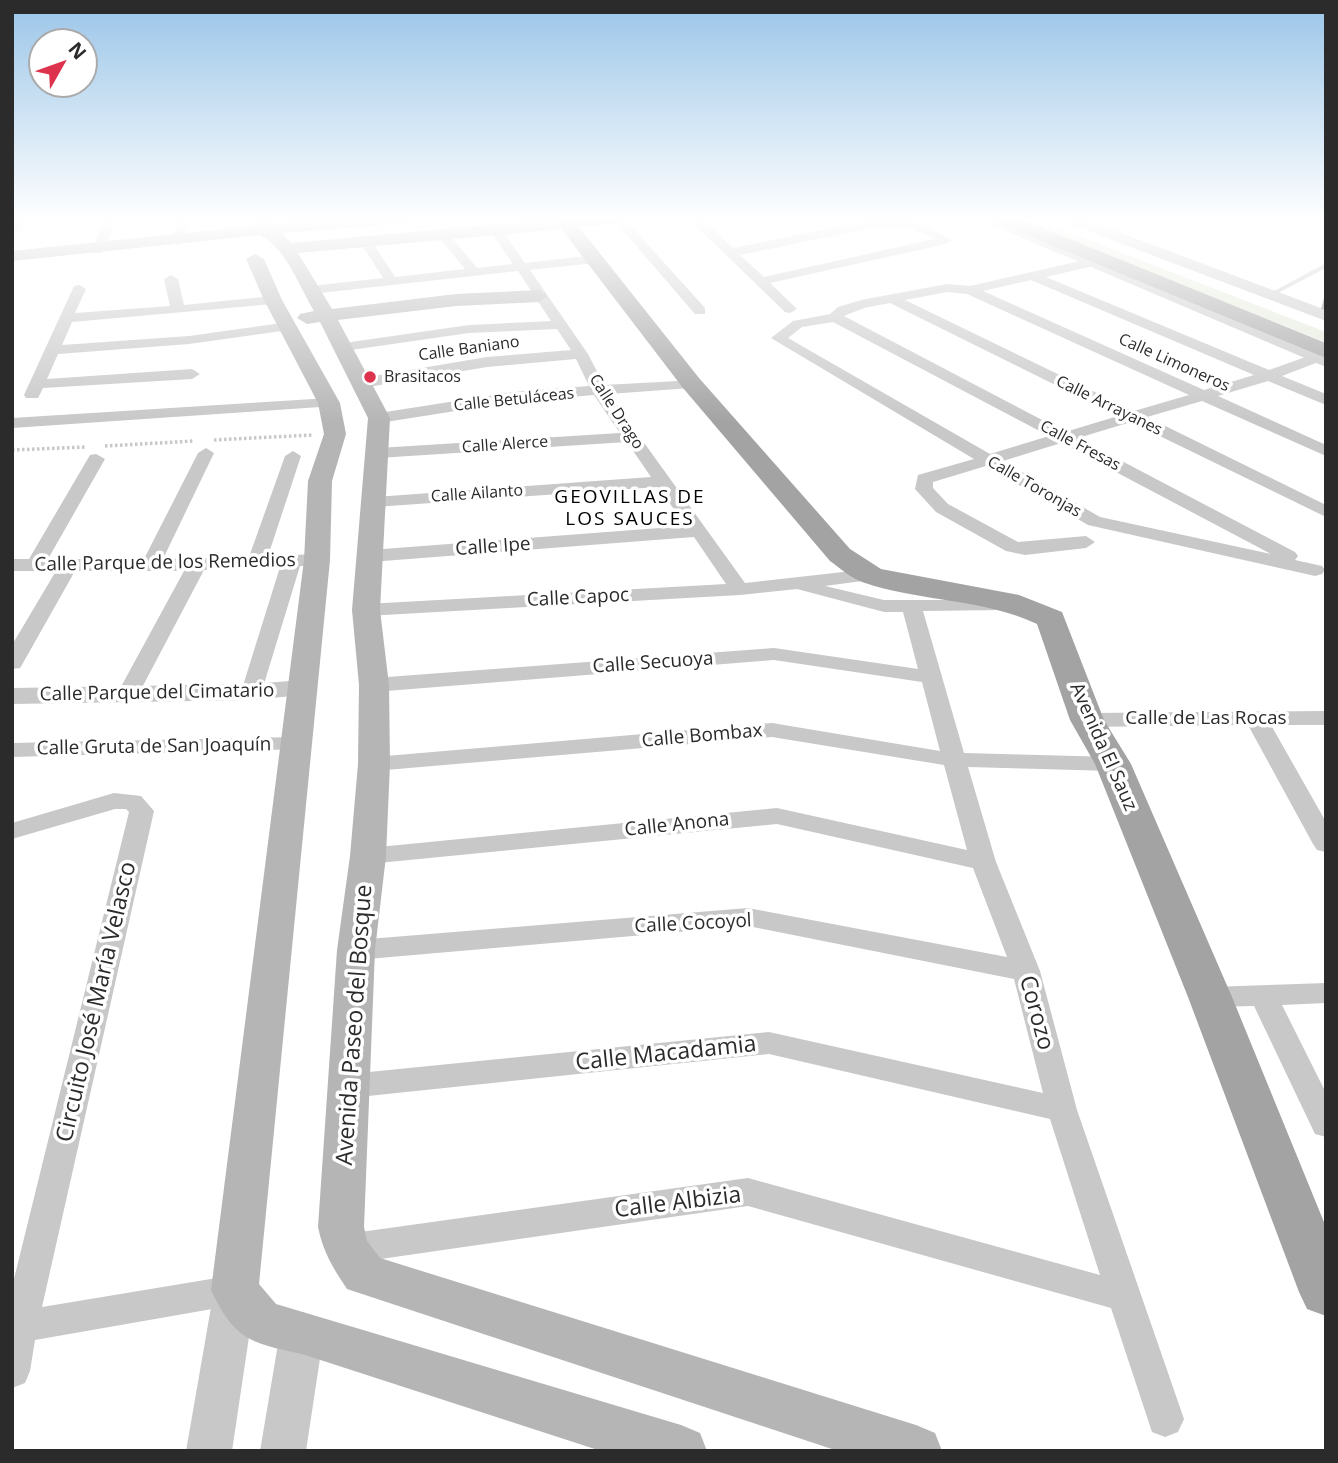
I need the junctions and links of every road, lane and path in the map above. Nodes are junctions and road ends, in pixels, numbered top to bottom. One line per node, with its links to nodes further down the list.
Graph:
1 (173, 286): 22 (street)
2 (276, 286): 24 (main road)
3 (303, 286): 28 (main road, Avenida Paseo del Bosque)
4 (378, 286): 28 (street)
5 (532, 286): 19 (street, Calle Drago)
6 (616, 286): 37 (main road, Avenida El Sauz)
7 (678, 286): 23 (street)
8 (767, 286): 21 (street)
9 (985, 286): 17 (street)
10 (1057, 286): 35 (street)
11 (1152, 286): 33 (street)
12 (1160, 286): 33 (main road)
13 (1214, 286): 30 (main road)
14 (1247, 286): 18 (street)
15 (1286, 286): 18 (lane)
16 (79, 289): 27 (street)
17 (970, 290): 20 (street); 39 (street, Calle Limoneros)
18 (1270, 295): 25 (street)
19 (539, 296): 28 (main road); 29 (street, Calle Drago)
20 (893, 299): 26 (street); 41 (street, Calle Arrayanes)
21 (790, 309)
22 (178, 310): 24 (street); 27 (street)
23 (700, 311)
24 (283, 316): 28 (main road); 34 (street); 42 (main road)
25 (1326, 316)
26 (835, 317): 46 (street, Calle Fresas); 52 (street, Calle Toronjas)
27 (66, 318): 31 (street)
28 (327, 318): 29 (street); 36 (main road, Avenida Paseo del Bosque)
29 (560, 325): 32 (street, Calle Drago)
30 (1326, 330)
31 (51, 350): 34 (street); 34 (street)
32 (581, 354): 36 (street, Calle Baniano); 38 (street, Calle Drago)
33 (1323, 357): 35 (street)
34 (192, 363)
35 (1268, 376): 39 (street); 40 (street)
36 (362, 383): 44 (main road, Avenida Paseo del Bosque)
37 (691, 383): 38 (street, Calle Betuláceas); 67 (main road, Avenida El Sauz)
38 (599, 391): 44 (street, Calle Betuláceas); 45 (street, Calle Drago)
39 (1203, 396): 41 (street); 49 (street, Calle Limoneros)
40 (1326, 400)
41 (1132, 418): 46 (street); 55 (street, Calle Arrayanes)
42 (332, 419): 43 (street); 47 (path); 59 (main road)
43 (12, 423)
44 (379, 435): 45 (street, Calle Alerce); 54 (main road, Avenida Paseo del Bosque)
45 (631, 437): 53 (street, Calle Drago)
46 (1062, 437): 52 (street); 66 (street, Calle Fresas)
47 (207, 445): 48 (path); 61 (street)
48 (12, 450)
49 (1326, 451)
50 (293, 456): 60 (street)
51 (96, 459): 63 (street)
52 (987, 461): 57 (street); 66 (street, Calle Toronjas)
53 (663, 481): 54 (street, Calle Ailanto); 56 (street, Calle Drago)
54 (375, 502): 58 (main road, Avenida Paseo del Bosque)
55 (1326, 512)
56 (699, 531): 58 (street, Calle Ipe); 69 (street, Calle Drago)
57 (1086, 542)
58 (370, 556): 72 (main road, Avenida Paseo del Bosque)
59 (305, 560): 60 (street, Calle Parque de los Remedios); 76 (main road); 77 (street)
60 (257, 562): 65 (street, Calle Parque de los Remedios)
61 (151, 564): 64 (street, Calle Parque de los Remedios); 65 (street, Calle Parque de los Remedios)
62 (12, 565): 63 (street, Calle Parque de los Remedios)
63 (35, 565): 64 (street, Calle Parque de los Remedios)
64 (69, 565): 73 (street)
65 (197, 565): 78 (street)
66 (1320, 571)
67 (870, 575): 68 (street, Calle Capoc); 70 (main road, Avenida El Sauz)
68 (790, 583): 69 (street, Calle Capoc); 71 (street, Calle Capoc)
69 (740, 589): 72 (street, Calle Capoc)
70 (1019, 604): 71 (street, Calle Capoc); 82 (main road, Avenida El Sauz)
71 (911, 606): 74 (street, Corozo)
72 (366, 610): 75 (main road, Avenida Paseo del Bosque)
73 (12, 663)
74 (931, 677): 75 (street, Calle Secuoya); 85 (street, Corozo)
75 (374, 685): 86 (main road, Avenida Paseo del Bosque)
76 (302, 688): 77 (street, Calle Parque del Cimatario); 83 (main road)
77 (252, 692): 78 (street, Calle Parque del Cimatario)
78 (128, 694): 79 (street, Calle Parque del Cimatario)
79 (12, 696)
80 (1326, 718): 81 (street, Calle de Las Rocas)
81 (1256, 719): 82 (street, Calle de Las Rocas); 89 (street)
82 (1087, 720): 87 (main road, Avenida El Sauz)
83 (295, 744): 84 (street, Calle Gruta de San Joaquín); 101 (main road)
84 (12, 750)
85 (955, 760): 86 (street, Calle Bombax); 87 (street, Calle Bombax); 91 (street, Corozo)
86 (374, 764): 90 (main road, Avenida Paseo del Bosque)
87 (1113, 764): 96 (main road, Avenida El Sauz)
88 (12, 831): 104 (street, Circuito José María Velasco)
89 (1326, 844)
90 (368, 856): 91 (street, Calle Anona); 92 (main road, Avenida Paseo del Bosque)
91 (983, 862): 93 (street, Corozo)
92 (356, 950): 93 (street, Calle Cocoyol); 97 (main road, Avenida Paseo del Bosque)
93 (1026, 971): 98 (street, Corozo)
94 (1326, 993): 95 (street)
95 (1264, 996): 96 (street); 99 (street)
96 (1210, 997): 102 (main road, Avenida El Sauz)
97 (349, 1086): 98 (street, Calle Macadamia); 100 (main road, Avenida Paseo del Bosque)
98 (1062, 1110): 103 (street, Corozo)
99 (1326, 1125)
100 (346, 1249): 103 (street, Calle Albizia); 111 (main road)
101 (235, 1290): 104 (street); 105 (main road); 108 (street)
102 (1326, 1292)
103 (1125, 1297): 107 (street, Corozo)
104 (20, 1327): 106 (street, Circuito José María Velasco)
105 (302, 1332): 109 (street); 110 (main road)
106 (12, 1371)
107 (1165, 1419)
108 (209, 1451)
109 (283, 1451)
110 (681, 1451)
111 (916, 1451)

